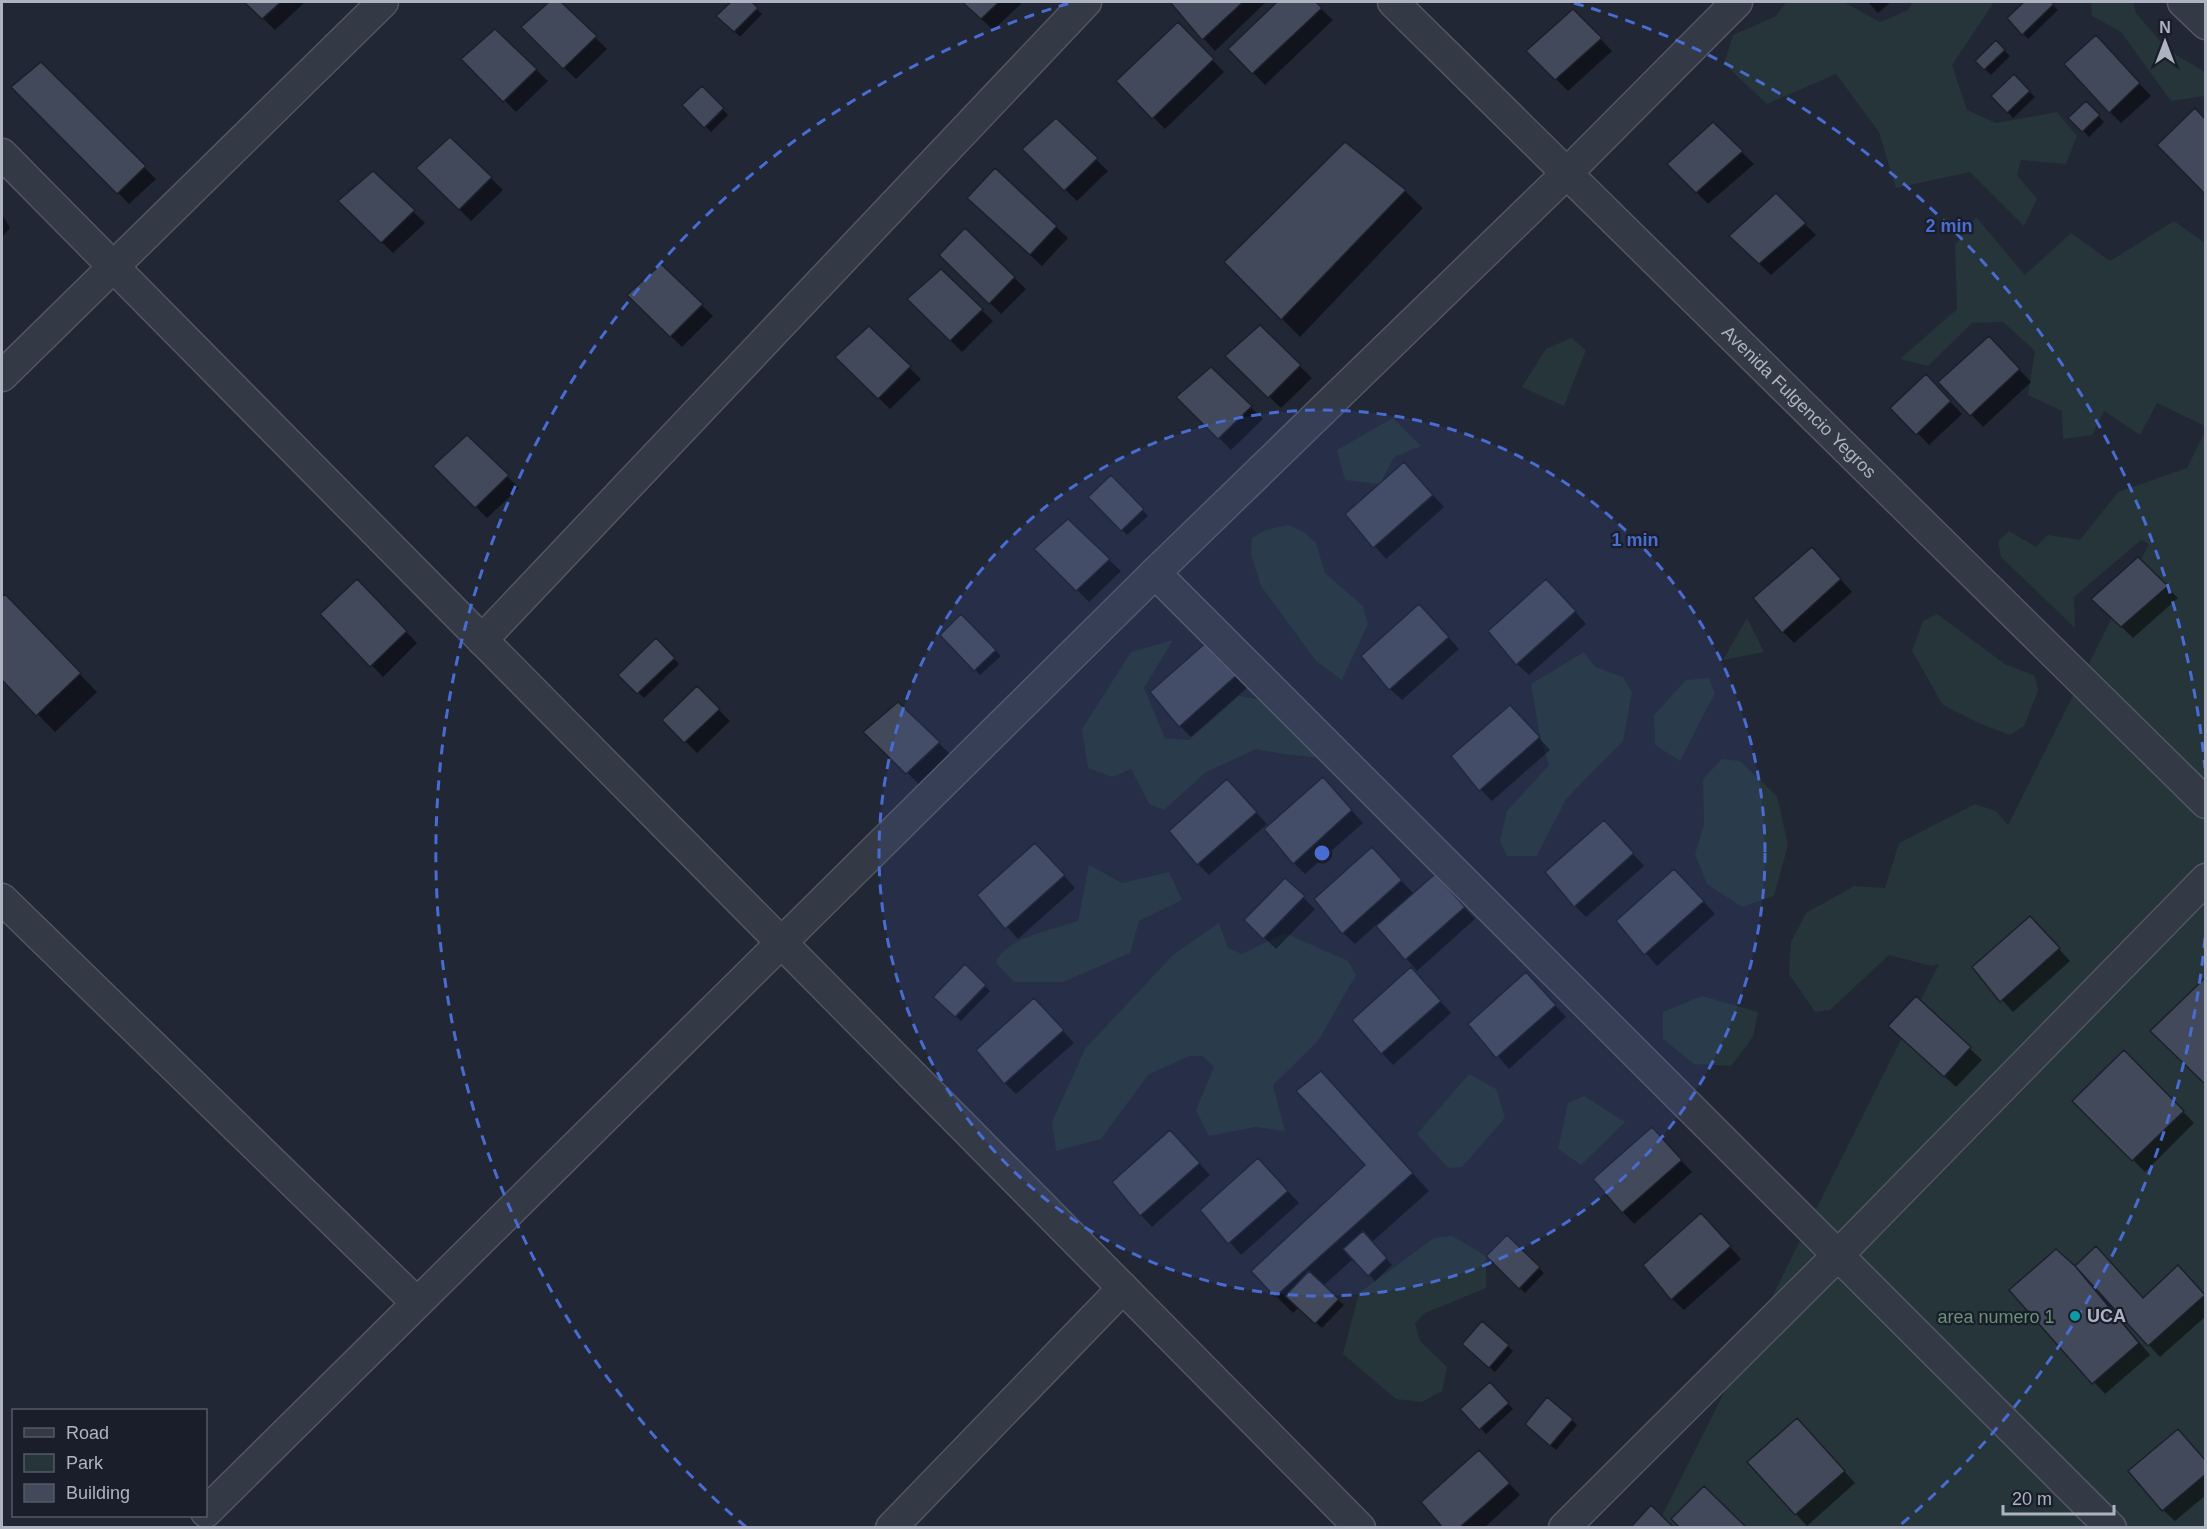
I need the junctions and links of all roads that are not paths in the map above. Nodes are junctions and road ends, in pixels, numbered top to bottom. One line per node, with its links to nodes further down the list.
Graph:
1 (382, 2): 9 (street)
2 (1086, 2): 12 (street)
3 (1393, 2): 8 (street, Avenida Fulgencio Yegros)
4 (1737, 2): 8 (street)
5 (2183, 2): 6 (street)
6 (2205, 24)
7 (2, 154): 9 (street)
8 (1566, 174): 11 (street); 13 (street, Avenida Fulgencio Yegros)
9 (113, 267): 10 (street); 12 (street)
10 (2, 376)
11 (1155, 573): 16 (street); 17 (street)
12 (482, 640): 16 (street)
13 (2205, 803)
14 (2205, 879): 17 (street)
15 (2, 899): 19 (street)
16 (781, 942): 18 (street); 19 (street)
17 (1838, 1256): 23 (street); 24 (street)
18 (1123, 1288): 21 (street); 22 (street)
19 (417, 1303): 20 (street)
20 (207, 1511)
21 (891, 1527)
22 (1360, 1527)
23 (1564, 1527)
24 (2110, 1527)

